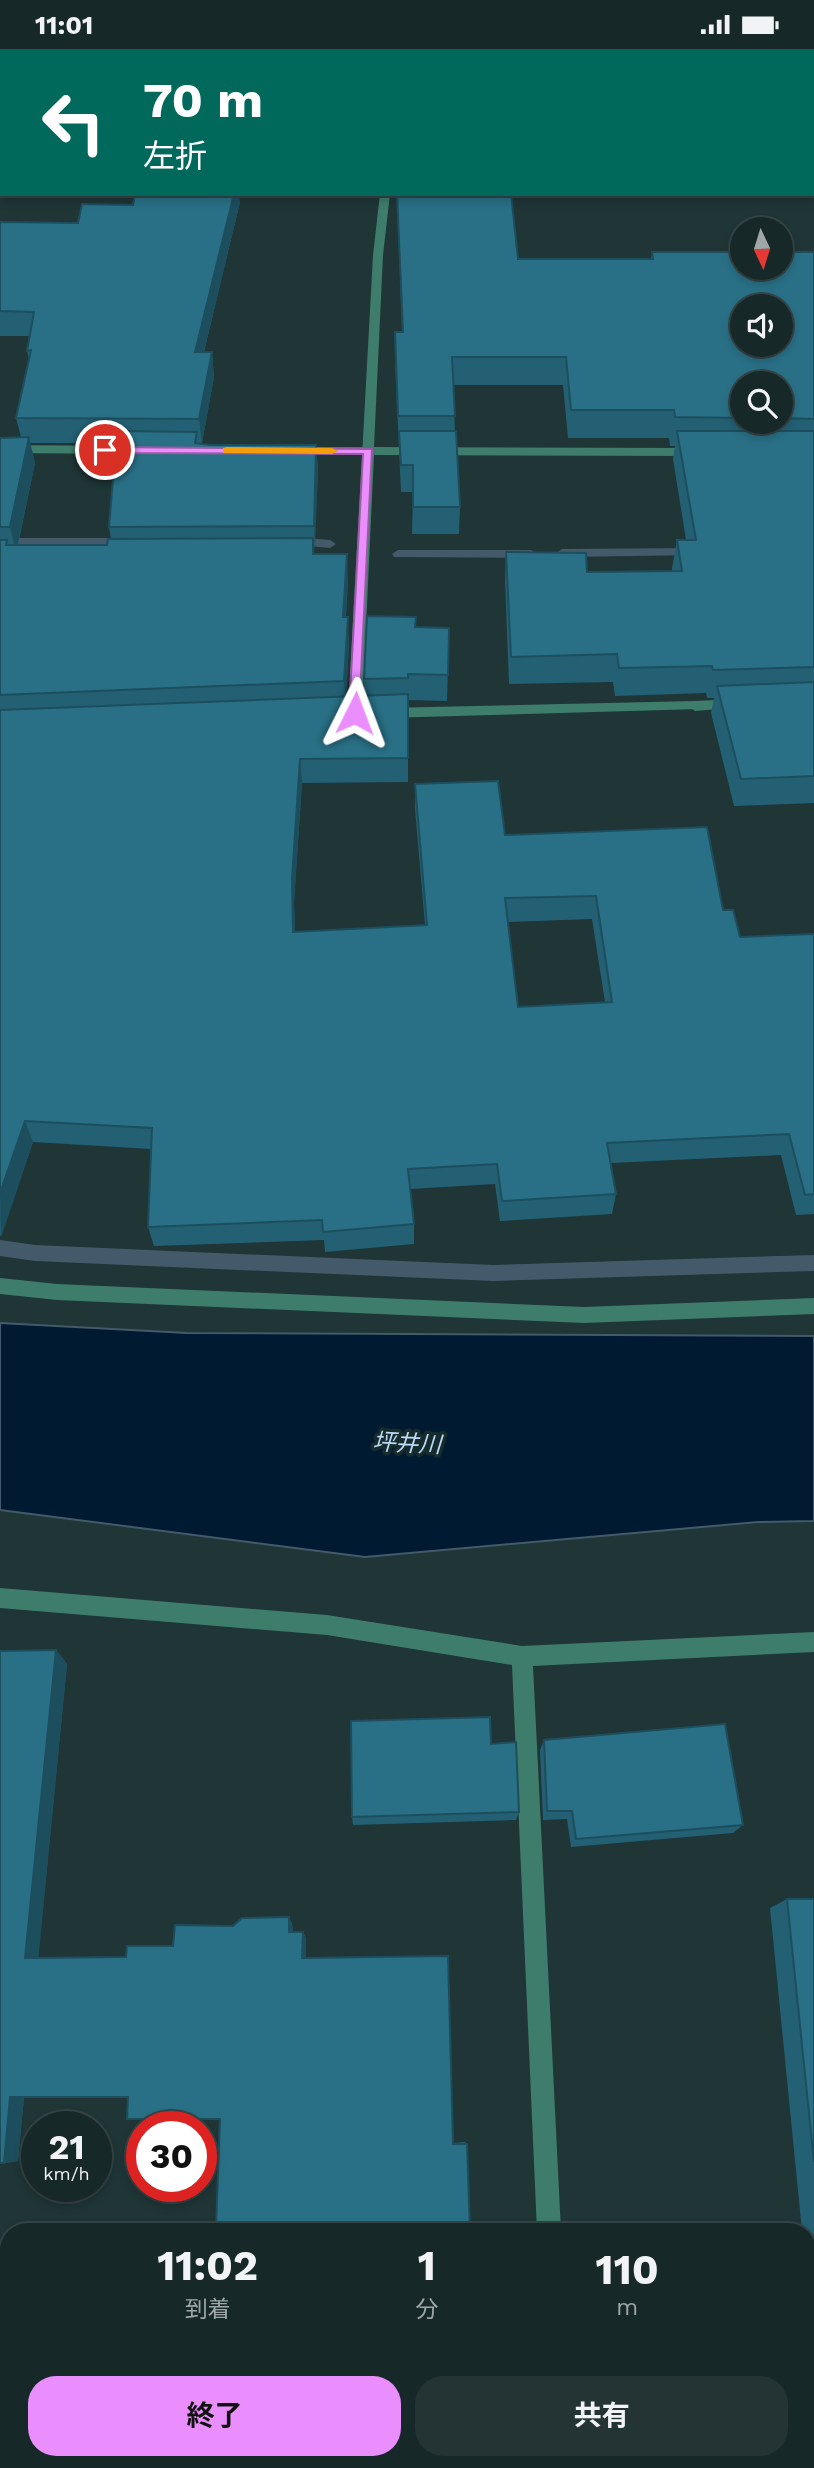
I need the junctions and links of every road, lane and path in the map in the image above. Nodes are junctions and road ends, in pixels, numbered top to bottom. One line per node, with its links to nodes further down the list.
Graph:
1 (385, 196): 5 (street)
2 (0, 449): 3 (street)
3 (150, 450)
4 (287, 451): 5 (street)
5 (369, 451): 6 (street); 7 (street)
6 (717, 453)
7 (748, 704)
8 (0, 1286): 9 (street)
9 (814, 1306)
10 (0, 1598): 12 (street)
11 (814, 1642): 12 (street)
12 (522, 1655): 13 (street)
13 (550, 2223)

